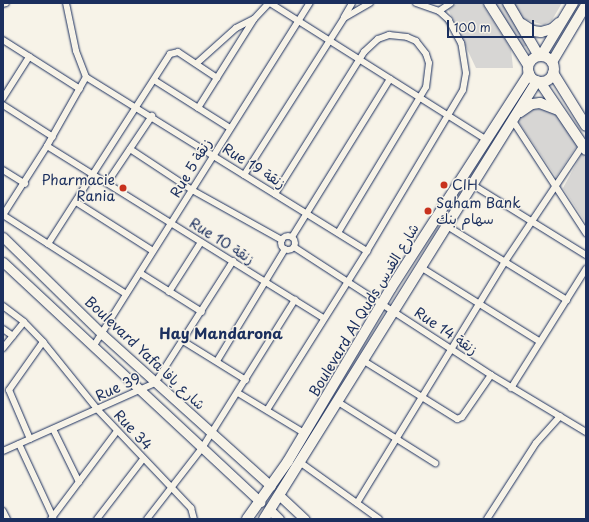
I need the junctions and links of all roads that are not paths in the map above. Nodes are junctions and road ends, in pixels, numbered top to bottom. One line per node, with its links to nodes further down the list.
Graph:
1 (6, 3): 12 (street)
2 (66, 3): 29 (street)
3 (269, 3): 17 (street); 19 (street)
4 (310, 3): 19 (street, Rue 5 زنقة)
5 (352, 3): 16 (street)
6 (370, 3): 16 (street)
7 (416, 3): 14 (street)
8 (451, 3): 14 (street)
9 (489, 3): 27 (main road)
10 (508, 3): 18 (main road)
11 (573, 3): 15 (main road)
12 (3, 4)
13 (586, 5): 25 (main road)
14 (440, 8): 42 (street)
15 (566, 16): 18 (main road); 22 (main road)
16 (344, 18): 21 (street)
17 (254, 19): 26 (street); 30 (street)
18 (518, 21): 22 (main road)
19 (298, 22): 21 (street); 45 (street, Rue 5 زنقة)
20 (3, 40): 23 (street)
21 (328, 41): 24 (street); 54 (street)
22 (540, 56): 25 (main road); 27 (main road)
23 (30, 57): 34 (street); 35 (street)
24 (359, 59): 31 (street); 36 (street); 60 (street)
25 (552, 62): 28 (main road)
26 (197, 63): 30 (street); 32 (street)
27 (528, 69): 33 (main road); 47 (main road, Boulevard Al Quds شارع القدس)
28 (553, 73): 33 (main road); 44 (main road)
29 (86, 77): 34 (street); 38 (street, Rue 19 زنقة)
30 (217, 78): 39 (street)
31 (390, 79): 36 (street); 62 (street)
32 (154, 80): 38 (street); 39 (street)
33 (539, 81): 40 (main road); 43 (main road, Boulevard Al Quds شارع القدس)
34 (80, 89): 46 (street)
35 (3, 98)
36 (420, 98): 42 (street); 67 (street)
37 (3, 105): 46 (street)
38 (137, 107): 41 (street, Rue 19 زنقة); 53 (street)
39 (198, 108): 45 (street)
40 (558, 110): 43 (main road); 49 (main road)
41 (152, 116): 50 (street); 51 (street, Rue 19 زنقة)
42 (449, 116): 47 (street); 77 (street)
43 (516, 117): 57 (main road, Boulevard Al Quds شارع القدس); 58 (street)
44 (586, 126)
45 (230, 128): 51 (street, Rue 5 زنقة)
46 (53, 137): 48 (street)
47 (487, 140): 91 (main road, Boulevard Al Quds شارع القدس)
48 (48, 146): 53 (street, Rue 10 زنقة); 56 (street)
49 (584, 147): 58 (street)
50 (130, 149): 55 (street); 59 (street)
51 (213, 154): 54 (street, Rue 19 زنقة); 59 (street, Rue 5 زنقة)
52 (3, 170): 56 (street)
53 (94, 174): 55 (street, Rue 10 زنقة); 61 (street)
54 (244, 175): 60 (street, Rue 19 زنقة)
55 (108, 183): 65 (street, Rue 10 زنقة)
56 (25, 184): 63 (street)
57 (473, 184): 64 (street); 66 (main road, Boulevard Al Quds شارع القدس)
58 (557, 186): 64 (street); 68 (street)
59 (192, 190): 65 (street, Rue 5 زنقة); 71 (street)
60 (275, 194): 62 (street, Rue 19 زنقة)
61 (76, 202): 73 (street); 76 (street)
62 (306, 213): 67 (street, Rue 19 زنقة); 70 (street)
63 (3, 215): 73 (street)
64 (532, 222): 78 (street); 81 (street)
65 (171, 223): 72 (street, Rue 10 زنقة); 76 (street, Rue 5 زنقة)
66 (447, 226): 81 (street); 82 (main road, Boulevard Al Quds شارع القدس)
67 (338, 233): 77 (street, Rue 19 زنقة)
68 (586, 233)
69 (3, 237): 99 (street, Boulevard Yafa شارع يافا)
70 (292, 237): 71 (street); 74 (street)
71 (282, 240): 75 (street)
72 (202, 242): 79 (street, Rue 10 زنقة); 87 (street)
73 (48, 244): 88 (street)
74 (294, 247): 75 (street); 86 (street, Rue 14 زنقة)
75 (285, 249): 85 (street)
76 (153, 251): 84 (street, Rue 5 زنقة)
77 (367, 251): 86 (street)
78 (586, 255)
79 (232, 261): 85 (street, Rue 10 زنقة); 95 (street, Rue 39)
80 (3, 262): 104 (street)
81 (504, 263): 90 (street); 92 (street)
82 (422, 268): 92 (street); 94 (main road, Boulevard Al Quds شارع القدس)
83 (586, 269): 90 (street)
84 (140, 273): 87 (street); 88 (street, Rue 5 زنقة)
85 (264, 281): 89 (street, Rue 10 زنقة); 107 (street)
86 (347, 281): 91 (street, Rue 14 زنقة); 96 (street)
87 (169, 292): 95 (street)
88 (126, 294): 99 (street, Rue 5 زنقة)
89 (295, 300): 96 (street, Rue 10 زنقة); 110 (street)
90 (567, 300): 103 (street)
91 (383, 303): 94 (street, Rue 14 زنقة); 123 (main road, Boulevard Al Quds شارع القدس)
92 (479, 305): 103 (street); 106 (street)
93 (3, 306): 97 (street, Rue 34)
94 (395, 311): 106 (street, Rue 14 زنقة); 108 (main road, Boulevard Al Quds شارع القدس)
95 (202, 312): 101 (street, Rue 39)
96 (323, 318): 118 (street)
97 (24, 322): 100 (street); 102 (street, Rue 34)
98 (3, 329): 100 (street)
99 (102, 334): 104 (street, Rue 5 زنقة); 111 (street, Boulevard Yafa شارع يافا)
100 (12, 336): 105 (street)
101 (183, 341): 107 (street); 111 (street, Rue 39)
102 (43, 342): 117 (street, Rue 34); 125 (street)
103 (539, 342): 112 (street)
104 (93, 347): 113 (street)
105 (3, 348)
106 (452, 350): 109 (street, Rue 14 زنقة); 115 (street)
107 (217, 361): 110 (street)
108 (364, 361): 115 (street); 116 (main road, Boulevard Al Quds شارع القدس)
109 (491, 375): 112 (street, Rue 14 زنقة); 115 (street)
110 (246, 380): 114 (street)
111 (155, 382): 113 (street, Rue 39); 124 (street, Boulevard Yafa شارع يافا)
112 (511, 388): 119 (street, Rue 14 زنقة)
113 (139, 390): 117 (street, Rue 39); 128 (street)
114 (238, 392): 118 (street); 124 (street)
115 (422, 397): 126 (street)
116 (338, 402): 126 (street); 131 (main road, Boulevard Al Quds شارع القدس)
117 (97, 409): 120 (street, Rue 39); 121 (street, Rue 34)
118 (267, 410): 123 (street)
119 (560, 416): 122 (street, Rue 14 زنقة); 151 (street)
120 (53, 429): 125 (street, Rue 39); 133 (street)
121 (117, 431): 130 (street, Rue 34); 133 (street)
122 (586, 432)
123 (304, 433): 134 (main road, Boulevard Al Quds شارع القدس)
124 (212, 434): 128 (street); 134 (street, Boulevard Yafa شارع يافا)
125 (30, 439): 127 (street, Rue 39)
126 (397, 440): 132 (street); 138 (street)
127 (19, 444): 129 (street, Rue 39); 141 (street)
128 (202, 448): 135 (street); 137 (street)
129 (3, 451)
130 (143, 459): 135 (street, Rue 34); 143 (street)
131 (301, 463): 136 (main road, Boulevard Al Quds شارع القدس); 138 (street)
132 (435, 463)
133 (79, 482): 141 (street)
134 (271, 486): 137 (main road, Boulevard Al Quds شارع القدس)
135 (171, 487): 144 (street); 145 (street, Rue 34)
136 (280, 496): 140 (main road, Boulevard Al Quds شارع القدس); 149 (street)
137 (260, 502): 146 (main road, Boulevard Al Quds شارع القدس)
138 (358, 502): 150 (street)
139 (3, 510): 142 (street)
140 (270, 510): 147 (main road, Boulevard Al Quds شارع القدس); 148 (street)
141 (52, 518)
142 (7, 519)
143 (97, 519)
144 (147, 519)
145 (194, 519)
146 (248, 519)
147 (264, 519)
148 (279, 519)
149 (305, 519)
150 (380, 519)
151 (487, 519)

